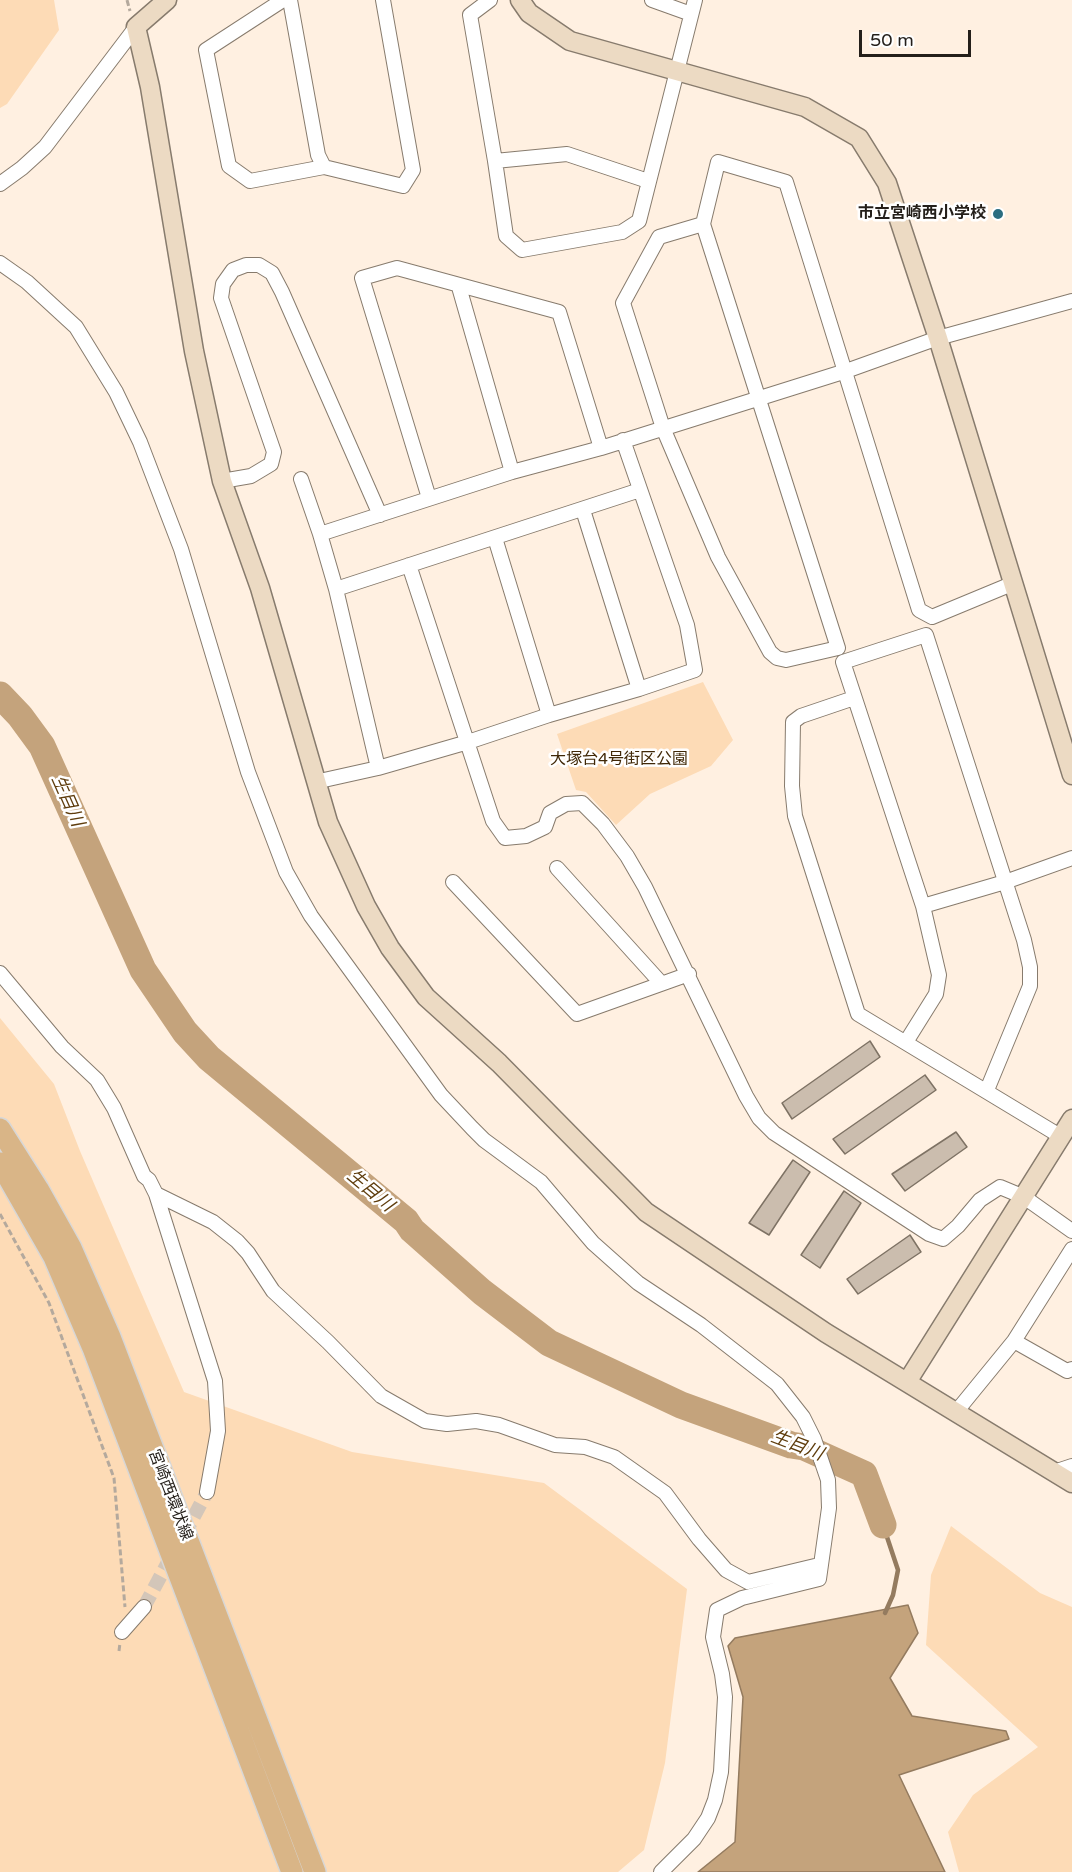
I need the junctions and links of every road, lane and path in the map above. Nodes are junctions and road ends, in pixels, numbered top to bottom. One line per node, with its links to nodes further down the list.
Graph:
1 (167, 0): 10 (street)
2 (283, 0): 13 (street)
3 (290, 0): 13 (street)
4 (382, 0): 13 (street)
5 (490, 0): 12 (street)
6 (520, 0): 11 (street)
7 (652, 0): 9 (street)
8 (695, 0): 9 (street)
9 (691, 14): 11 (street)
10 (136, 27): 15 (street); 28 (street)
11 (677, 72): 14 (street); 20 (street)
12 (495, 161): 14 (street); 14 (street)
13 (324, 167)
14 (648, 181)
15 (0, 184)
16 (703, 224): 21 (street); 22 (street); 23 (street)
17 (0, 263): 72 (street)
18 (459, 286): 25 (street); 26 (street); 30 (street)
19 (1072, 301): 20 (street)
20 (938, 338): 21 (street); 36 (street)
21 (846, 371): 22 (street); 36 (street)
22 (759, 398): 23 (street); 23 (street)
23 (663, 428): 24 (street)
24 (623, 441): 25 (street); 29 (street)
25 (601, 448): 26 (street)
26 (512, 472): 30 (street)
27 (301, 478): 33 (street)
28 (222, 481): 32 (street); 44 (street)
29 (640, 490): 31 (street); 38 (street)
30 (429, 498): 32 (street)
31 (583, 510): 34 (street); 38 (street)
32 (380, 515): 33 (street)
33 (320, 534): 37 (street)
34 (495, 537): 35 (street); 40 (street)
35 (409, 565): 37 (street); 41 (street)
36 (1014, 583): 43 (street)
37 (336, 589): 42 (street)
38 (639, 689): 40 (street)
39 (854, 698): 48 (street); 49 (street); 53 (street)
40 (549, 715): 41 (street)
41 (468, 742): 42 (street); 51 (street)
42 (378, 768): 44 (street)
43 (1072, 775)
44 (315, 782): 66 (street)
45 (1072, 858): 48 (street)
46 (557, 868): 52 (street)
47 (453, 882): 52 (street)
48 (1005, 882): 49 (street); 54 (street)
49 (923, 906): 53 (street)
50 (0, 973): 59 (street)
51 (688, 974): 52 (street); 60 (street)
52 (661, 983)
53 (906, 1042): 54 (street)
54 (987, 1090): 57 (street)
55 (1072, 1119): 57 (street)
56 (0, 1129): 77 (main road, 宮崎西環状線)
57 (1060, 1136): 60 (street)
58 (0, 1163): 76 (main road, 宮崎西環状線)
59 (156, 1194): 71 (street); 72 (street)
60 (1024, 1197): 62 (street); 66 (street)
61 (0, 1214): 74 (path)
62 (1072, 1231)
63 (1072, 1249): 64 (street)
64 (1014, 1341): 65 (street); 67 (street)
65 (1072, 1369)
66 (907, 1382): 67 (street)
67 (956, 1412): 69 (street)
68 (1072, 1466): 69 (street)
69 (1054, 1472): 70 (street)
70 (1072, 1483)
71 (207, 1492)
72 (819, 1565): 78 (street)
73 (144, 1607): 74 (street)
74 (122, 1632): 75 (path)
75 (119, 1651)
76 (292, 1872)
77 (315, 1872)
78 (661, 1872)

